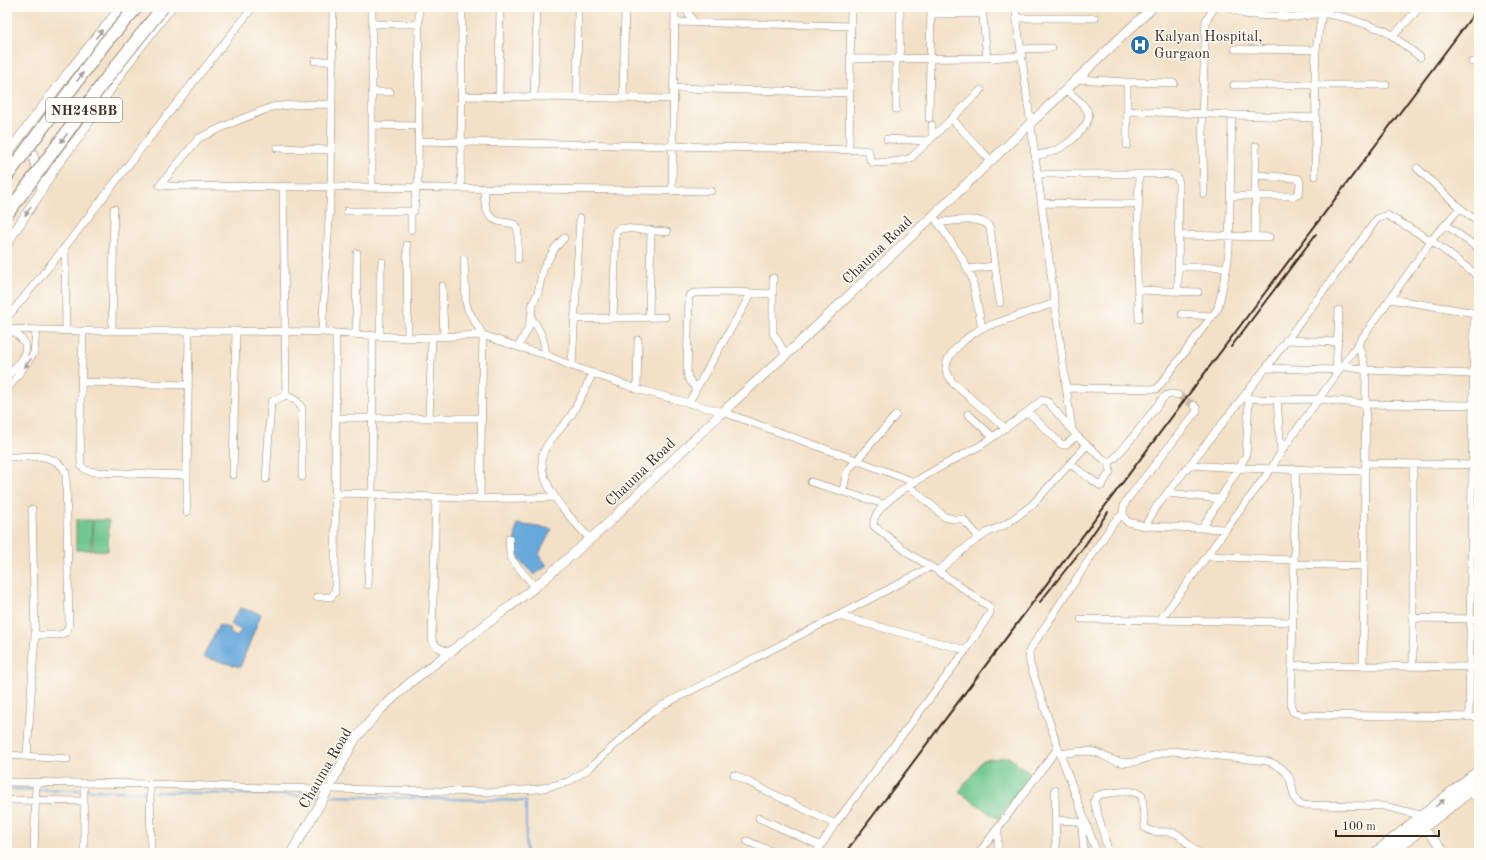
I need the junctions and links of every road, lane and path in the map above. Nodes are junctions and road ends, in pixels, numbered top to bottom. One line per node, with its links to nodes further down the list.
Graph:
1 (121, 7): 75 (street, one-way to 1)
2 (137, 7): 93 (highway, NH248BB, one-way to 2, bridge)
3 (163, 7): 113 (highway, NH248BB, one-way to 113, bridge)
4 (171, 7): 101 (street)
5 (253, 7): 129 (street)
6 (333, 7): 46 (street)
7 (372, 7): 32 (street)
8 (419, 7): 33 (street)
9 (462, 7): 59 (street)
10 (500, 7): 60 (street)
11 (537, 7): 61 (street)
12 (578, 7): 62 (street)
13 (625, 7): 63 (street)
14 (675, 7): 30 (street)
15 (684, 7): 31 (street)
16 (851, 7): 34 (street)
17 (900, 7): 43 (street)
18 (1015, 7): 28 (street)
19 (1153, 7): 47 (street, Chauma Road)
20 (1215, 7): 68 (street)
21 (1229, 7): 27 (street)
22 (1282, 7): 27 (street)
23 (1420, 7): 35 (street)
24 (931, 10): 26 (street); 44 (street)
25 (1323, 10): 27 (street); 35 (street); 38 (street)
26 (982, 11): 41 (street)
27 (1281, 16)
28 (1017, 18): 29 (street); 39 (street)
29 (1095, 18)
30 (675, 22): 31 (street); 53 (street)
31 (694, 22): 34 (street)
32 (372, 24): 33 (street); 56 (street)
33 (419, 24): 74 (street)
34 (851, 26): 42 (street)
35 (1393, 36): 40 (street)
36 (1052, 48): 39 (street)
37 (1235, 49): 38 (street)
38 (1316, 50): 51 (street)
39 (1021, 52): 41 (street); 72 (street)
40 (1420, 57)
41 (987, 58): 44 (street)
42 (850, 59): 43 (street); 58 (street)
43 (898, 59): 44 (street); 66 (street)
44 (930, 59): 77 (street)
45 (315, 61): 46 (street)
46 (332, 61): 65 (street)
47 (1077, 79): 48 (street); 54 (street, Chauma Road)
48 (1126, 82): 49 (street); 67 (street)
49 (1174, 83)
50 (1234, 85): 51 (street)
51 (1315, 85): 52 (street); 70 (street)
52 (1386, 85)
53 (674, 88): 58 (street); 64 (street)
54 (1066, 89): 72 (street, Chauma Road); 87 (street)
55 (981, 90): 71 (street)
56 (372, 92): 57 (street); 73 (street)
57 (390, 92)
58 (850, 93): 84 (street)
59 (462, 96): 60 (street); 79 (street)
60 (499, 97): 61 (street)
61 (534, 97): 62 (street)
62 (577, 98): 63 (street)
63 (624, 98): 64 (street)
64 (674, 99): 81 (street)
65 (331, 104): 85 (street); 95 (street)
66 (896, 109)
67 (1127, 112): 68 (street); 80 (street)
68 (1202, 115): 69 (street); 104 (street)
69 (1232, 116): 70 (street); 105 (street)
70 (1316, 118): 94 (street)
71 (952, 119): 77 (street); 88 (street)
72 (1031, 123): 87 (street); 88 (street, Chauma Road)
73 (372, 125): 74 (street); 97 (street)
74 (419, 126): 78 (street)
75 (25, 128): 86 (street); 101 (street)
76 (887, 139): 77 (street)
77 (930, 139): 84 (street)
78 (418, 141): 79 (street); 98 (street)
79 (462, 142): 81 (street); 99 (street)
80 (1127, 145)
81 (673, 146): 84 (street); 102 (street)
82 (1256, 146): 92 (street)
83 (276, 148): 85 (street)
84 (848, 149)
85 (331, 150): 96 (street)
86 (7, 154)
87 (1035, 156): 90 (street)
88 (991, 161): 115 (street, Chauma Road)
89 (1417, 168): 109 (street)
90 (1038, 174): 91 (street); 107 (street)
91 (1139, 174): 108 (street); 121 (street)
92 (1256, 175): 106 (street); 106 (street)
93 (7, 176)
94 (1315, 176)
95 (282, 186): 96 (street); 169 (street)
96 (331, 187): 97 (street); 170 (street)
97 (372, 187): 98 (street)
98 (417, 187): 99 (street); 112 (street)
99 (461, 188): 100 (street)
100 (484, 188): 102 (street); 133 (street)
101 (42, 189): 127 (street, one-way to 127)
102 (672, 190): 103 (street)
103 (711, 191)
104 (1204, 194)
105 (1230, 196): 106 (street); 122 (street)
106 (1256, 196): 123 (street)
107 (1042, 203): 108 (street); 149 (street)
108 (1139, 204): 142 (street)
109 (1460, 208): 116 (street); 117 (street)
110 (114, 209): 166 (street)
111 (347, 211): 112 (street)
112 (411, 212): 118 (street)
113 (7, 214)
114 (580, 218): 157 (street)
115 (936, 219): 135 (street); 138 (street); 187 (street, Chauma Road)
116 (1479, 223)
117 (1446, 225): 126 (street); 130 (street)
118 (411, 230)
119 (650, 230): 120 (street); 153 (street); 158 (street)
120 (667, 232)
121 (1178, 235): 122 (street); 136 (street)
122 (1228, 237): 123 (street); 137 (street)
123 (1255, 237): 124 (street)
124 (1269, 237)
125 (564, 238): 156 (street)
126 (1432, 241): 139 (street); 147 (street); 179 (street)
127 (7, 242)
128 (407, 244): 177 (street)
129 (65, 248): 155 (street); 164 (street)
130 (1479, 249)
131 (357, 253): 172 (street)
132 (464, 259): 173 (street)
133 (518, 259)
134 (382, 262): 174 (street)
135 (995, 266): 138 (street); 148 (street)
136 (1178, 267): 137 (street); 143 (street)
137 (1227, 267): 152 (street)
138 (968, 269): 160 (street)
139 (1478, 274)
140 (773, 278): 146 (street)
141 (442, 286): 175 (street)
142 (1138, 290): 143 (street); 159 (street)
143 (1178, 291): 144 (street)
144 (1198, 292)
145 (750, 294): 146 (street); 199 (street); 199 (street)
146 (773, 294): 187 (street)
147 (1390, 299): 181 (street); 183 (street)
148 (1000, 303)
149 (1055, 303): 160 (street); 197 (street)
150 (1340, 310): 180 (street)
151 (1182, 314): 152 (street)
152 (1211, 316): 197 (street)
153 (649, 317): 154 (street); 158 (street)
154 (665, 317)
155 (7, 318)
156 (531, 318): 185 (street); 186 (street)
157 (574, 318): 158 (street); 188 (street)
158 (613, 318)
159 (1139, 319)
160 (982, 328): 218 (street)
161 (10, 330): 162 (street); 182 (street)
162 (36, 330): 164 (street); 184 (street)
163 (1479, 330): 181 (street)
164 (66, 331): 165 (street)
165 (84, 331): 166 (street); 195 (street)
166 (112, 331): 168 (street)
167 (236, 331): 168 (street); 169 (street); 236 (street)
168 (189, 332): 196 (street)
169 (284, 332): 170 (street); 201 (street)
170 (322, 332): 171 (street)
171 (336, 332): 172 (street); 214 (street)
172 (356, 334): 174 (street)
173 (483, 335): 175 (street); 185 (street); 217 (street)
174 (376, 336): 177 (street); 215 (street)
175 (444, 336): 176 (street)
176 (432, 337): 177 (street); 216 (street)
177 (408, 338)
178 (638, 340): 198 (street)
179 (1286, 340): 180 (street); 189 (street)
180 (1338, 342): 190 (street)
181 (1475, 342): 193 (street)
182 (25, 344): 184 (street); 194 (street)
183 (1358, 344): 190 (street); 191 (street)
184 (36, 345): 200 (street, one-way to 200)
185 (518, 347): 186 (street)
186 (546, 355): 188 (street)
187 (786, 355): 210 (street, Chauma Road)
188 (572, 366): 192 (street)
189 (1266, 368): 190 (street); 203 (street)
190 (1339, 368): 191 (street); 204 (street)
191 (1366, 370): 193 (street); 207 (street)
192 (593, 373): 198 (street); 246 (street)
193 (1473, 374): 209 (street)
194 (7, 377)
195 (82, 382): 196 (street); 235 (street)
196 (188, 385): 235 (street)
197 (1066, 388): 219 (street)
198 (637, 389): 206 (street)
199 (696, 389): 206 (street)
200 (7, 390)
201 (286, 395): 237 (street); 238 (street)
202 (1178, 395): 225 (street)
203 (1246, 398): 205 (street); 229 (street); 231 (street)
204 (1318, 399): 205 (street); 207 (street); 222 (street)
205 (1277, 400): 222 (street)
206 (689, 404): 210 (street)
207 (1366, 404): 209 (street); 226 (street)
208 (1194, 405): 252 (street)
209 (1473, 405): 230 (street)
210 (723, 412): 224 (street); 258 (street, Chauma Road)
211 (1028, 412): 218 (street); 219 (street); 219 (street)
212 (968, 414): 220 (street)
213 (896, 415): 224 (street)
214 (336, 418): 215 (street); 242 (street)
215 (372, 418): 216 (street); 243 (street)
216 (429, 418): 217 (street)
217 (482, 418): 247 (street)
218 (1005, 428): 220 (street)
219 (1075, 433): 221 (street)
220 (993, 437): 240 (street)
221 (1087, 445): 225 (street); 227 (street)
222 (1281, 452): 232 (street)
223 (7, 457): 275 (street)
224 (856, 460): 240 (street); 241 (street)
225 (1109, 462): 227 (street)
226 (1365, 463): 228 (street); 234 (street)
227 (1070, 464): 256 (street)
228 (1413, 464): 230 (street); 269 (street)
229 (1190, 465): 231 (street); 244 (street)
230 (1476, 465): 259 (street)
231 (1238, 468): 232 (street); 248 (street)
232 (1271, 469): 233 (street); 255 (street)
233 (1296, 469): 234 (street); 261 (street)
234 (1365, 471): 262 (street)
235 (187, 474): 251 (street)
236 (233, 474)
237 (302, 477)
238 (266, 479)
239 (811, 482): 241 (street)
240 (911, 484): 249 (street); 256 (street)
241 (843, 492): 249 (street)
242 (335, 493): 243 (street); 267 (street)
243 (372, 493): 245 (street); 265 (street)
244 (1169, 493): 248 (street); 253 (street)
245 (436, 497): 247 (street); 277 (street)
246 (555, 497): 247 (street); 258 (street)
247 (480, 498)
248 (1220, 499): 254 (street)
249 (884, 504): 263 (street)
250 (32, 509): 275 (street)
251 (187, 512)
252 (1122, 515): 253 (street); 285 (street)
253 (1145, 526): 254 (street)
254 (1203, 528): 255 (street)
255 (1226, 528): 260 (street)
256 (980, 538): 264 (street)
257 (510, 539): 266 (street)
258 (590, 539): 266 (street, Chauma Road)
259 (1475, 555): 271 (street)
260 (1207, 556): 261 (street); 273 (street)
261 (1294, 562): 262 (street); 274 (street)
262 (1364, 566): 279 (street)
263 (930, 567): 264 (street); 268 (street)
264 (938, 571): 276 (street)
265 (368, 585)
266 (535, 587): 277 (street, Chauma Road)
267 (317, 597)
268 (839, 616): 276 (street); 298 (street)
269 (1413, 618): 271 (street); 280 (street)
270 (1082, 619): 273 (street)
271 (1471, 619): 272 (street); 281 (street)
272 (1479, 619)
273 (1160, 620): 274 (street)
274 (1293, 622): 278 (street)
275 (35, 635): 287 (street)
276 (966, 650): 306 (street)
277 (451, 652): 298 (street, Chauma Road)
278 (1292, 665): 279 (street); 283 (street)
279 (1363, 666): 280 (street)
280 (1413, 666): 281 (street)
281 (1470, 667): 282 (street); 283 (street)
282 (1479, 667)
283 (1469, 717): 284 (street)
284 (1479, 717)
285 (1059, 751): 305 (street); 307 (street); 320 (street)
286 (7, 755): 287 (street)
287 (27, 756): 288 (street)
288 (67, 759)
289 (1479, 771): 305 (main road, one-way to 289)
290 (734, 775): 306 (street)
291 (7, 782): 292 (street)
292 (36, 783): 293 (street); 300 (street)
293 (84, 783): 294 (street); 301 (street)
294 (150, 784): 298 (street); 312 (street)
295 (1479, 784): 297 (main road)
296 (1055, 790): 304 (street)
297 (1470, 792): 302 (street); 305 (main road)
298 (325, 794): 313 (street, Chauma Road)
299 (7, 800): 300 (street)
300 (36, 800): 301 (street); 310 (street)
301 (84, 801): 311 (street)
302 (1479, 801)
303 (759, 818): 309 (street)
304 (1056, 820): 318 (street); 319 (street)
305 (1421, 822): 323 (main road); 324 (main road); 325 (street)
306 (835, 824): 309 (street)
307 (998, 828): 316 (street); 317 (street)
308 (747, 841): 314 (street)
309 (821, 846): 315 (street)
310 (34, 853)
311 (84, 853)
312 (151, 853)
313 (291, 853)
314 (775, 853)
315 (816, 853)
316 (979, 853)
317 (998, 853)
318 (1056, 853)
319 (1084, 853)
320 (1097, 853)
321 (1109, 853): 322 (street)
322 (1199, 853)
323 (1376, 853)
324 (1390, 853)
325 (1447, 853)

